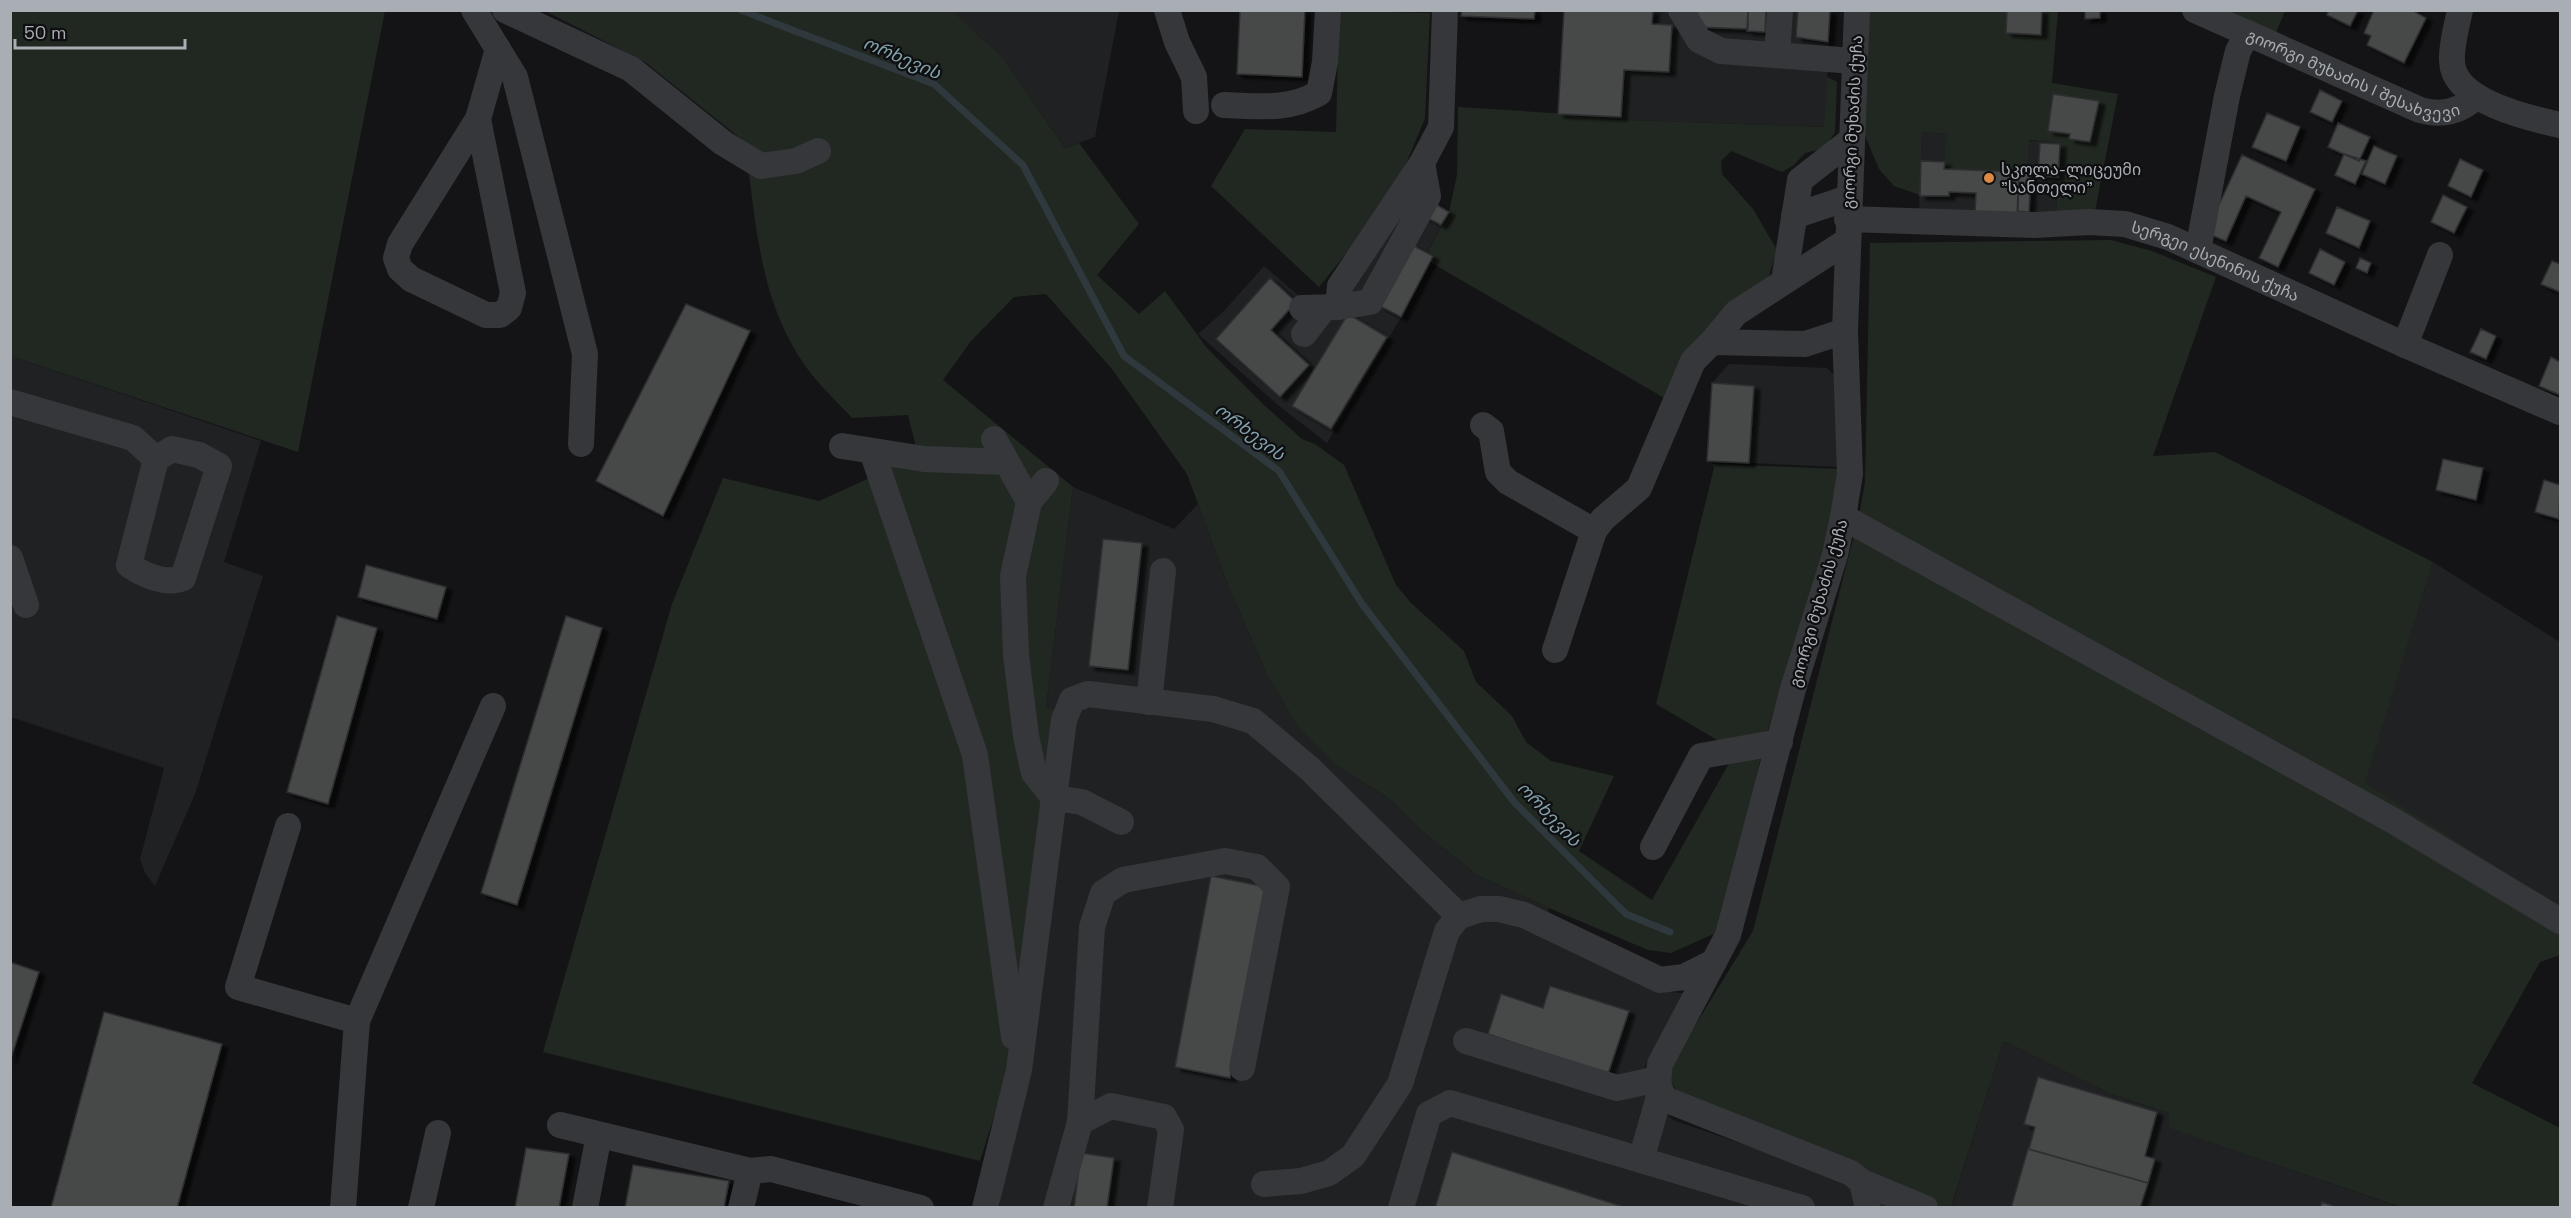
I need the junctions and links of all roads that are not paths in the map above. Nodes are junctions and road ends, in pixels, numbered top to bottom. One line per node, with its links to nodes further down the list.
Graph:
1 (474, 10): 12 (street)
2 (505, 10): 21 (street)
3 (1167, 10): 17 (street)
4 (1328, 10): 16 (street)
5 (1444, 10): 28 (street)
6 (1681, 10): 13 (street)
7 (1780, 10): 13 (street)
8 (1857, 10): 14 (street, გიორგი მუხაძის ქუჩა)
9 (2195, 10): 11 (street, გიორგი მუხაძის I შესახვევი)
10 (2460, 10): 15 (street)
11 (2248, 33): 15 (street, გიორგი მუხაძის I შესახვევი); 24 (street)
12 (498, 49): 18 (street); 35 (street)
13 (1777, 56): 14 (street)
14 (1854, 61): 20 (street, გიორგი მუხაძის ქუჩა)
15 (2476, 96): 19 (street)
16 (1224, 105)
17 (1196, 111)
18 (478, 119): 18 (street)
19 (2560, 124)
20 (1850, 141): 22 (street); 23 (street, გიორგი მუხაძის ქუჩა)
21 (818, 151)
22 (1794, 216): 23 (street); 26 (street)
23 (1847, 219): 24 (street, სერგეი ესენინის ქუჩა); 26 (street); 27 (street, გიორგი მუხაძის ქუჩა)
24 (2198, 250): 30 (street, სერგეი ესენინის ქუჩა)
25 (2440, 255): 30 (street)
26 (1784, 281): 29 (street)
27 (1845, 331): 29 (street); 42 (street, გიორგი მუხაძის ქუჩა)
28 (1304, 334)
29 (1712, 342): 43 (street)
30 (2405, 345): 32 (street, სერგეი ესენინის ქუჩა)
31 (10, 402): 38 (street)
32 (2560, 412)
33 (1483, 424): 43 (street)
34 (994, 439): 39 (street)
35 (581, 444)
36 (842, 446): 37 (street)
37 (872, 451): 39 (street); 61 (street)
38 (156, 459): 38 (street)
39 (1006, 462): 41 (street)
40 (1046, 481): 41 (street)
41 (1029, 502): 51 (street)
42 (1843, 517): 50 (street, გიორგი მუხაძის ქუჩა); 56 (street)
43 (1594, 531): 47 (street)
44 (10, 558): 46 (street)
45 (1163, 571): 48 (street)
46 (26, 605)
47 (1555, 650)
48 (1149, 702): 51 (street); 55 (street)
49 (493, 706): 58 (street)
50 (1780, 742): 54 (street); 57 (street, გიორგი მუხაძის ქუჩა)
51 (1054, 798): 52 (street); 61 (street)
52 (1121, 822)
53 (288, 826): 58 (street)
54 (1653, 847)
55 (1459, 916): 57 (street); 70 (street)
56 (2560, 921)
57 (1714, 962): 62 (street, გიორგი მუხაძის ქუჩა)
58 (357, 1021): 72 (street)
59 (1466, 1041): 62 (street)
60 (1242, 1068): 63 (street)
61 (1019, 1070): 77 (street)
62 (1659, 1079): 67 (street, გიორგი მუხაძის ქუჩა); 69 (street)
63 (1080, 1122): 78 (street); 79 (street)
64 (560, 1125): 66 (street)
65 (438, 1133): 73 (street)
66 (599, 1135): 68 (street); 74 (street)
67 (1641, 1160): 80 (street); 81 (street)
68 (750, 1171): 71 (street); 75 (street)
69 (1862, 1182): 82 (street); 83 (street)
70 (1264, 1184)
71 (829, 1196): 76 (street)
72 (344, 1208)
73 (421, 1208)
74 (585, 1208)
75 (741, 1208)
76 (921, 1208)
77 (985, 1208)
78 (1056, 1208)
79 (1160, 1208)
80 (1401, 1208)
81 (1802, 1208)
82 (1868, 1208)
83 (1925, 1208)

